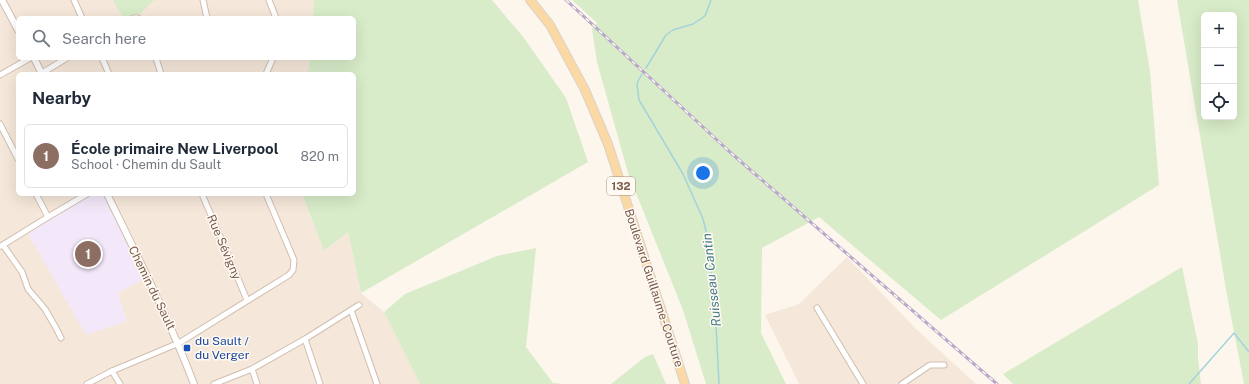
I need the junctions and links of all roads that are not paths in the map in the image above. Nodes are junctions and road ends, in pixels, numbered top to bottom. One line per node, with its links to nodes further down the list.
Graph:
1 (2, 0): 9 (street)
2 (74, 0): 6 (street)
3 (203, 0): 7 (street)
4 (269, 0): 8 (street)
5 (530, 0): 48 (main road, Boulevard Guillaume-Couture / 132)
6 (81, 16)
7 (207, 16)
8 (275, 16)
9 (16, 26)
10 (26, 60): 21 (street)
11 (35, 60): 16 (street)
12 (64, 60): 17 (street)
13 (103, 60): 18 (street)
14 (156, 60): 19 (street)
15 (272, 60): 20 (street)
16 (41, 72)
17 (45, 72)
18 (107, 72)
19 (160, 72)
20 (267, 72)
21 (0, 75)
22 (0, 124): 23 (street)
23 (16, 155)
24 (37, 196): 29 (street)
25 (84, 196): 29 (street)
26 (107, 196): 37 (street, Chemin du Sault)
27 (203, 196): 31 (street, Rue Sévigny)
28 (267, 196): 31 (street)
29 (48, 217): 30 (street)
30 (1, 246): 35 (street)
31 (247, 300): 37 (street)
32 (359, 304): 34 (street)
33 (817, 308): 49 (street)
34 (351, 310): 36 (street); 47 (street)
35 (61, 338)
36 (305, 339): 39 (street); 46 (street)
37 (178, 343): 40 (street); 43 (street, Chemin du Sault)
38 (944, 365): 50 (street)
39 (252, 369): 44 (street); 45 (street)
40 (112, 371): 41 (street); 42 (street)
41 (87, 384)
42 (120, 384)
43 (194, 384)
44 (214, 384)
45 (257, 384)
46 (320, 384)
47 (377, 384)
48 (685, 384)
49 (863, 384)
50 (902, 384)

